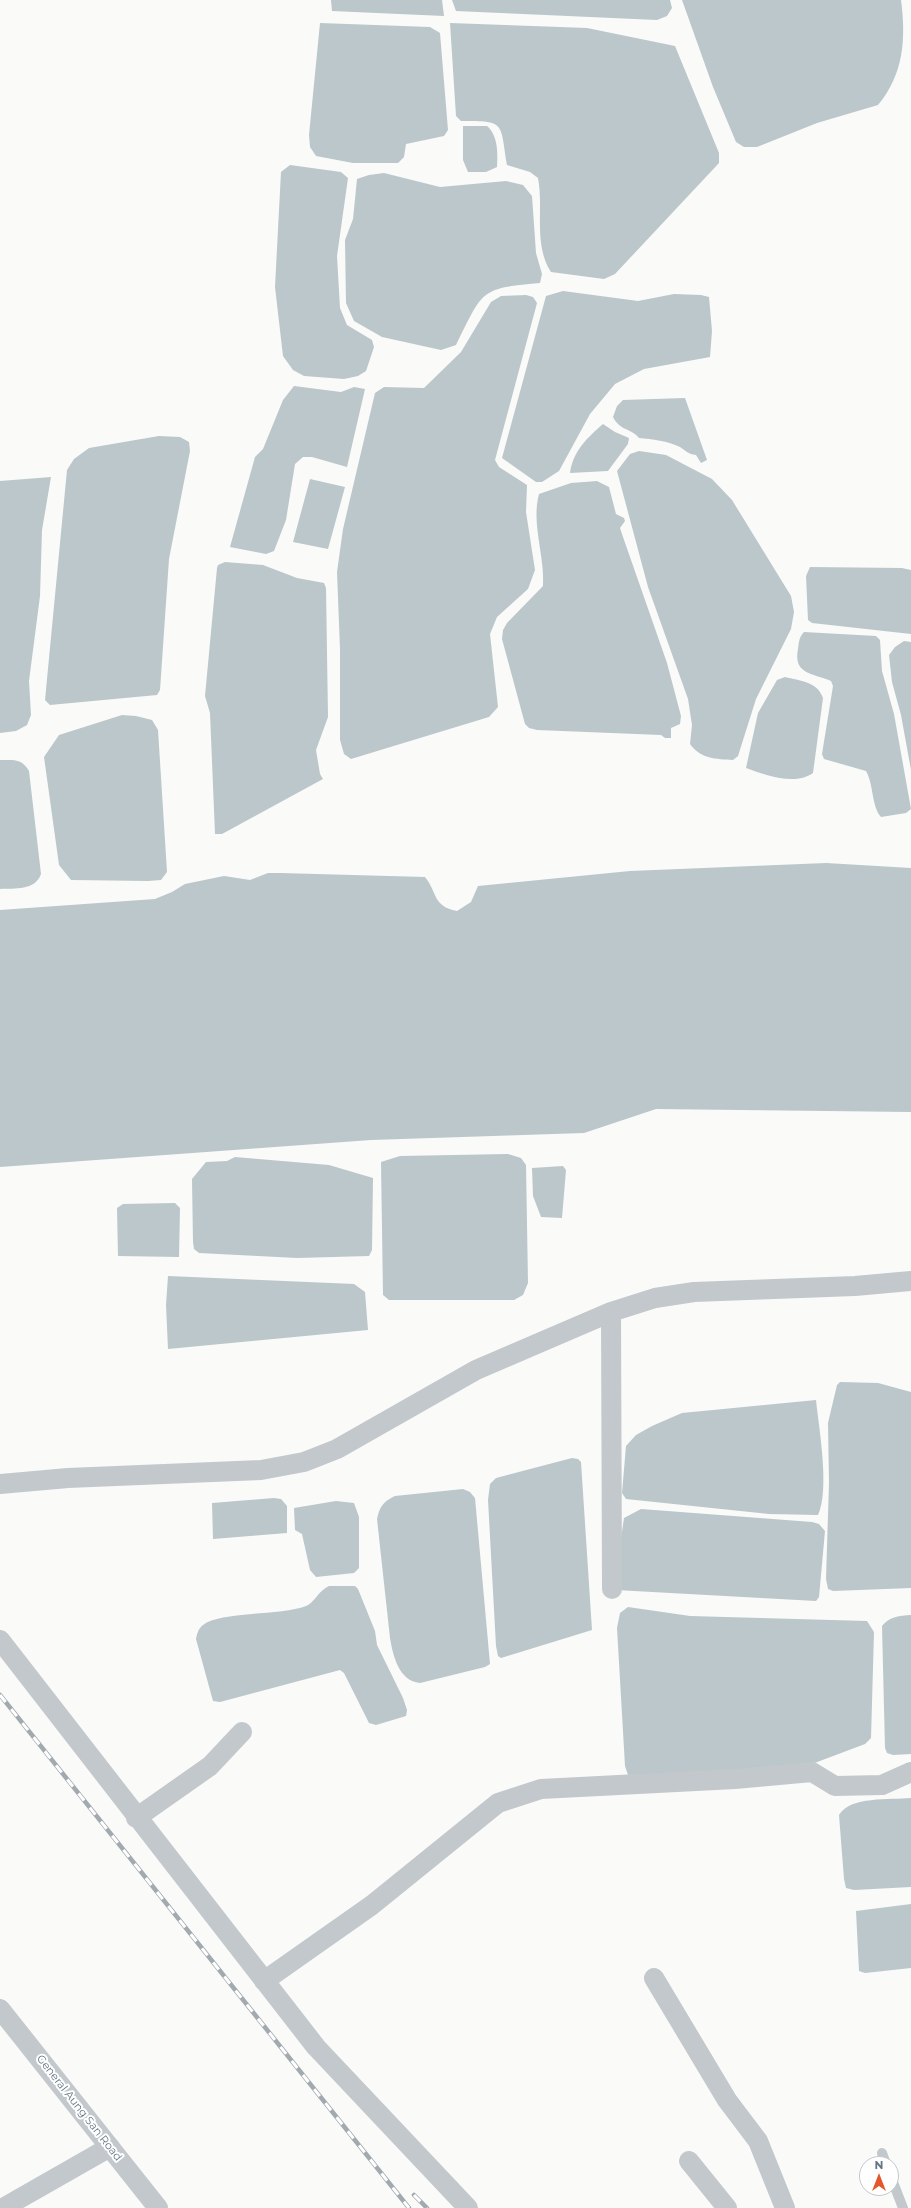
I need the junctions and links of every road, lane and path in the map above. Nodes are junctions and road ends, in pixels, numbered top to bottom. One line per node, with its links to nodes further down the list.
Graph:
1 (911, 1281): 2 (street)
2 (611, 1312): 3 (street); 4 (street)
3 (0, 1484)
4 (612, 1589)
5 (0, 1640): 8 (street)
6 (242, 1732): 8 (street)
7 (911, 1772): 10 (street)
8 (136, 1818): 10 (street)
9 (654, 1978): 19 (street)
10 (264, 1981): 17 (street)
11 (0, 2009): 12 (street, General Aung San Road)
12 (110, 2147): 15 (street); 16 (street, General Aung San Road)
13 (689, 2161): 18 (street)
14 (898, 2196): 20 (lane)
15 (3, 2208)
16 (158, 2208)
17 (468, 2208)
18 (727, 2208)
19 (785, 2208)
20 (903, 2208)

